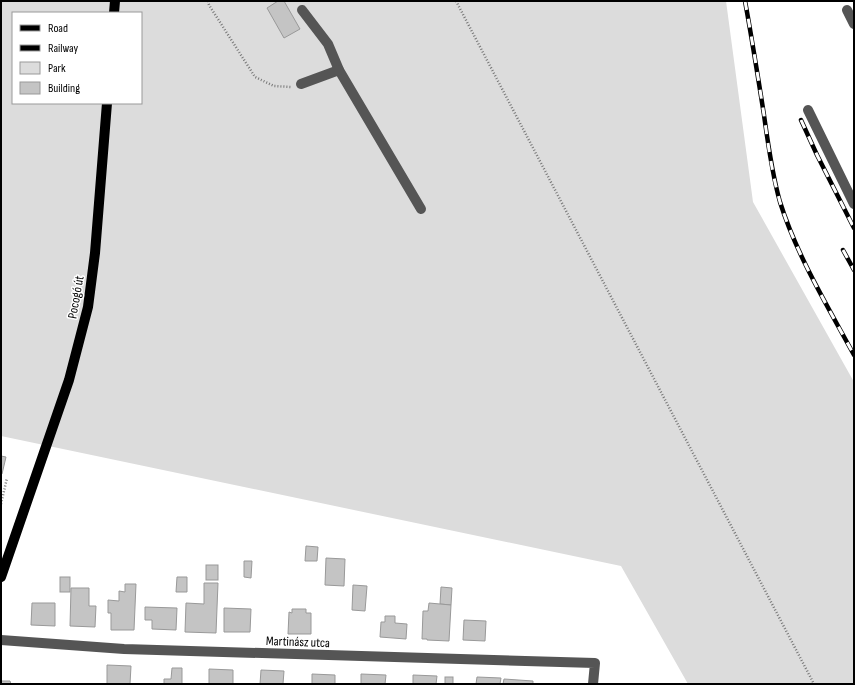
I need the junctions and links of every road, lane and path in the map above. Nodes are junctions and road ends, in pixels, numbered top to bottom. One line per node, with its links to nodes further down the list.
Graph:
1 (115, 1): 6 (main road)
2 (208, 1): 9 (path)
3 (456, 1): 19 (path)
4 (302, 10): 8 (street)
5 (847, 10): 7 (street)
6 (114, 12)
7 (854, 24)
8 (339, 70): 9 (street); 13 (street)
9 (302, 84)
10 (107, 104): 16 (main road, Pocogó út)
11 (808, 110): 12 (street)
12 (854, 204)
13 (421, 209)
14 (7, 478): 15 (path)
15 (1, 504)
16 (1, 577)
17 (1, 640): 18 (street, Martinász utca)
18 (593, 684)
19 (814, 684)

